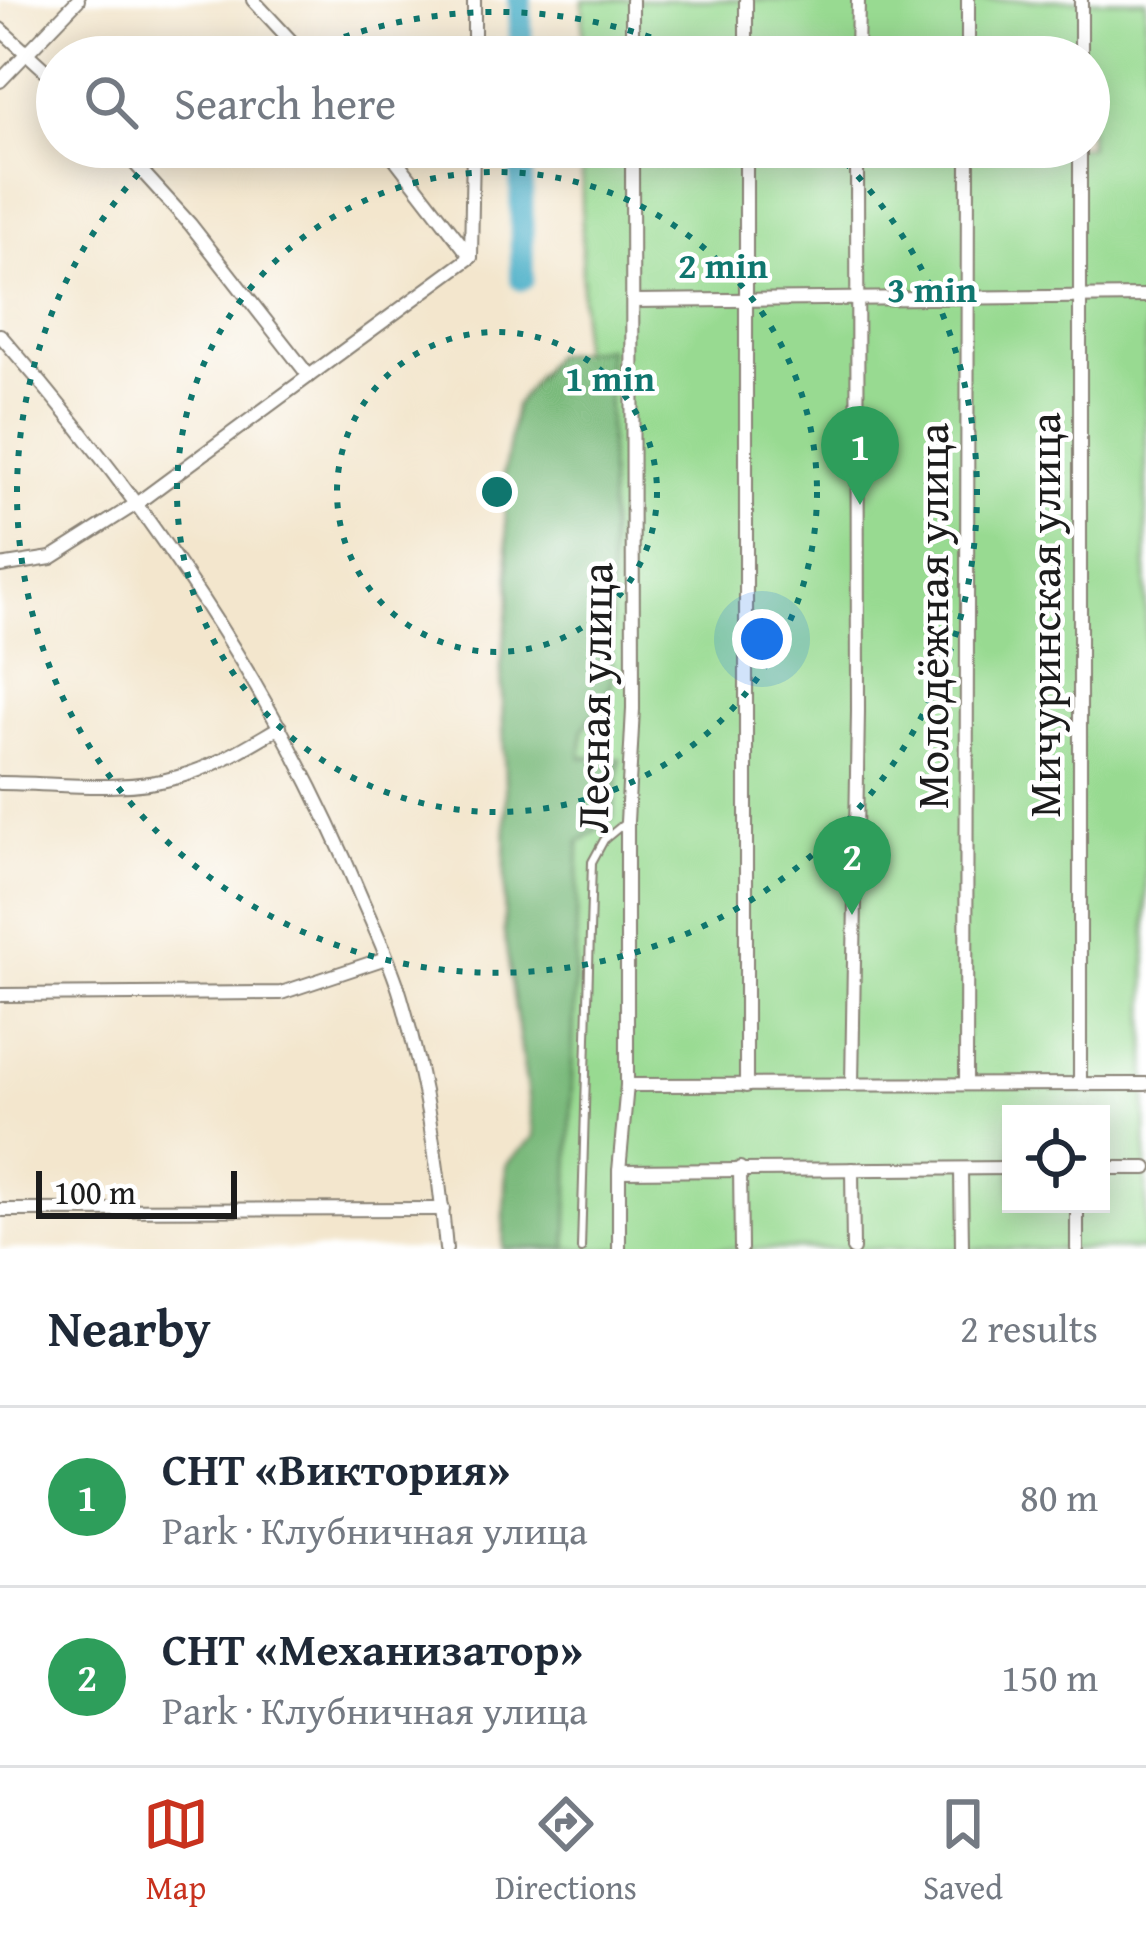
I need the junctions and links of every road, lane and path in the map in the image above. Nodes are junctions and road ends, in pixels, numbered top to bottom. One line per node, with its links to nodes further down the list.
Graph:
1 (78, 0): 10 (street)
2 (253, 0): 11 (street)
3 (474, 0): 12 (street)
4 (632, 0): 13 (street)
5 (746, 0): 14 (street)
6 (857, 0): 15 (street)
7 (968, 0): 16 (street)
8 (1081, 0): 17 (street)
9 (0, 29): 19 (street)
10 (43, 36)
11 (286, 36)
12 (474, 36)
13 (632, 36)
14 (746, 36)
15 (857, 36)
16 (968, 36)
17 (1081, 36)
18 (36, 43): 19 (street)
19 (26, 53): 20 (street); 21 (street)
20 (36, 62)
21 (0, 81)
22 (139, 168): 38 (street)
23 (402, 168): 30 (street)
24 (472, 168): 30 (street)
25 (632, 168): 36 (street, Лесная улица)
26 (746, 168): 34 (street)
27 (857, 168): 33 (street)
28 (968, 168): 35 (street, Молодёжная улица)
29 (1080, 168): 31 (street, Мичуринская улица)
30 (471, 257): 38 (street)
31 (1080, 296): 32 (street); 35 (street); 47 (street, Мичуринская улица)
32 (1146, 296)
33 (856, 297): 34 (street); 35 (street); 50 (street)
34 (746, 298): 36 (street); 51 (street)
35 (969, 298): 46 (street, Молодёжная улица)
36 (633, 301): 43 (street, Лесная улица)
37 (0, 335): 39 (street)
38 (309, 376): 39 (street)
39 (136, 504): 40 (street); 41 (street)
40 (0, 566)
41 (280, 727): 42 (street); 44 (street)
42 (0, 783)
43 (627, 822): 49 (street, Лесная улица); 63 (lane)
44 (386, 958): 45 (street); 59 (street)
45 (0, 995)
46 (966, 1084): 47 (street); 50 (street)
47 (1081, 1084): 48 (street)
48 (1146, 1084)
49 (627, 1085): 51 (street); 58 (street, Лесная улица)
50 (852, 1085): 51 (street)
51 (746, 1086)
52 (740, 1168): 53 (street); 58 (street); 65 (street)
53 (852, 1168): 57 (street); 66 (street)
54 (1002, 1168): 57 (street)
55 (1110, 1168): 56 (street)
56 (1146, 1168)
57 (961, 1169): 67 (street)
58 (619, 1171): 64 (street, Лесная улица)
59 (442, 1209): 60 (street); 62 (street)
60 (0, 1210)
61 (1077, 1213): 68 (street)
62 (446, 1249)
63 (581, 1249)
64 (620, 1249)
65 (741, 1249)
66 (853, 1249)
67 (962, 1249)
68 (1077, 1249)

